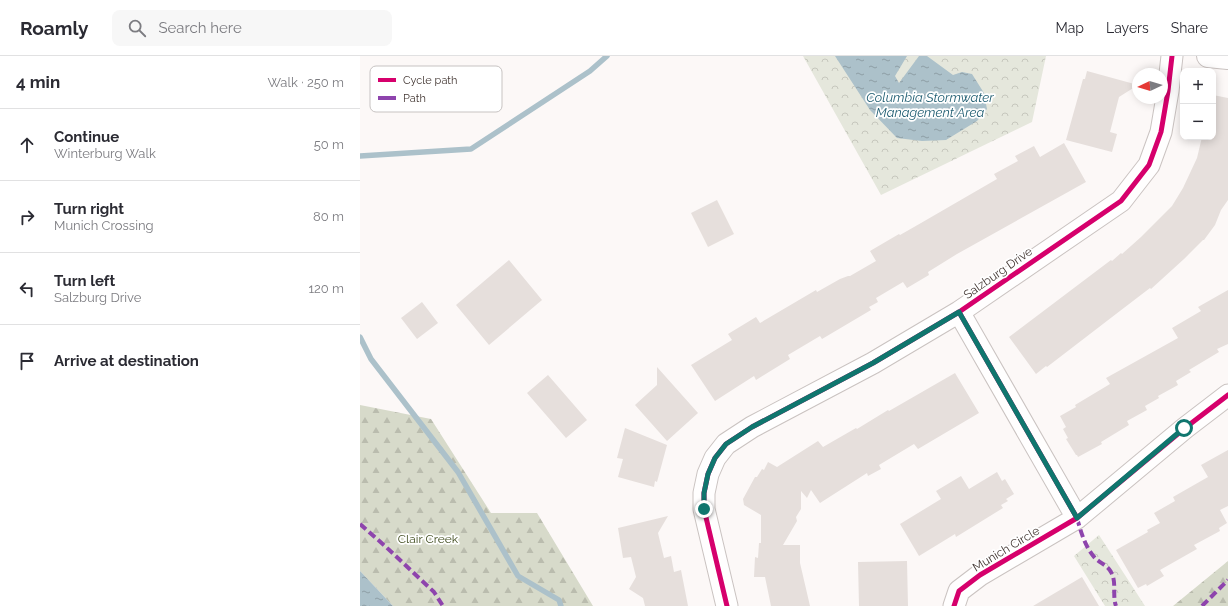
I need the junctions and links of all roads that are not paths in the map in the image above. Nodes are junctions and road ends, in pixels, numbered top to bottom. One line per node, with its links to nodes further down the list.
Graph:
1 (1172, 56): 4 (street, Salzburg Drive)
2 (1208, 56): 3 (main road)
3 (1228, 58)
4 (959, 312): 6 (street); 7 (street, Salzburg Drive)
5 (1228, 395): 6 (street, Munich Circle)
6 (1077, 518): 8 (street, Munich Circle)
7 (727, 606)
8 (954, 606)

